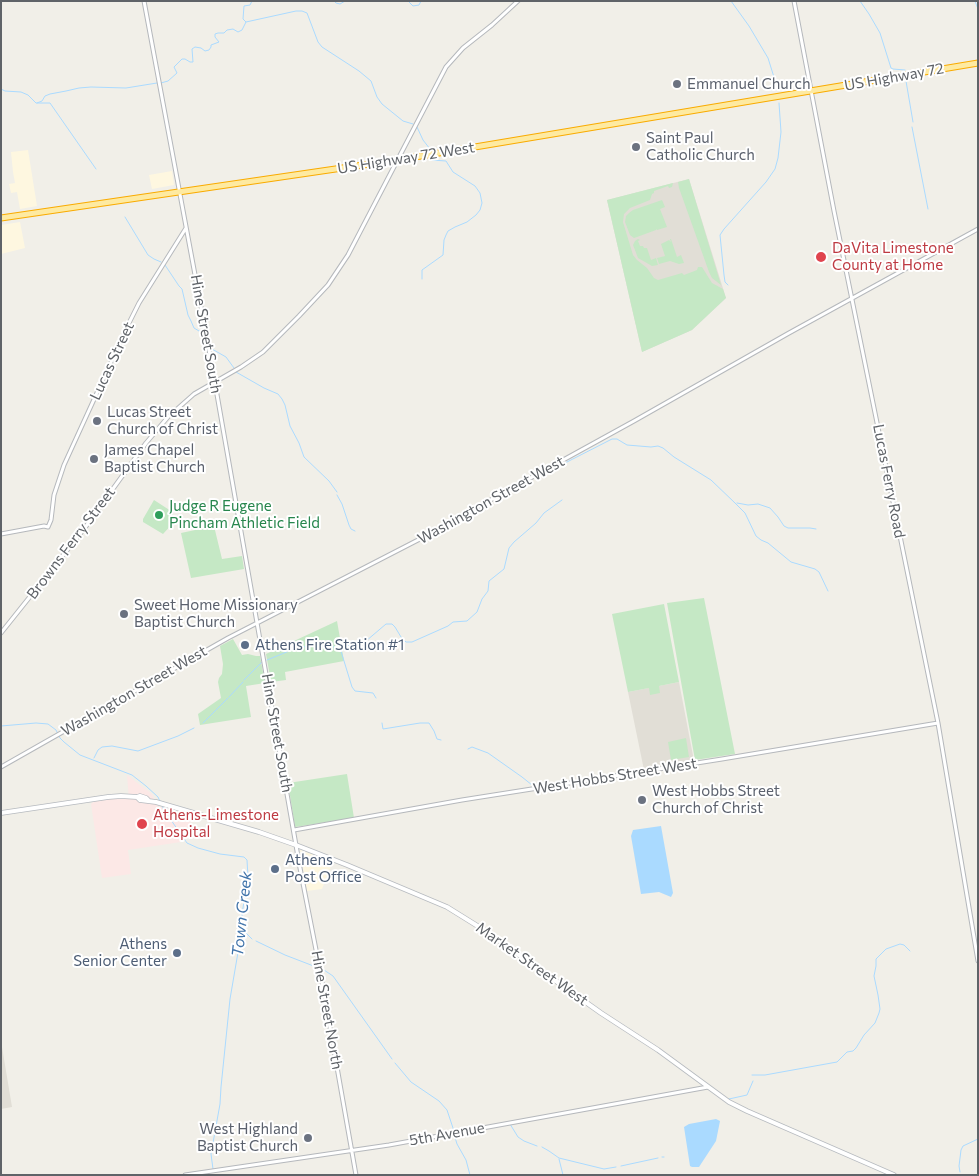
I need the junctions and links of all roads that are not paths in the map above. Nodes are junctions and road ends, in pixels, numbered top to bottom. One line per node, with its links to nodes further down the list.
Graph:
1 (144, 1): 7 (street, Hine Street South)
2 (518, 1): 6 (street, Browns Ferry Street)
3 (794, 1): 5 (street, Lucas Ferry Road)
4 (978, 63): 5 (highway, US Highway 72)
5 (810, 92): 6 (highway, US Highway 72 West); 11 (street, Lucas Ferry Road)
6 (397, 160): 7 (highway, US Highway 72 West); 12 (street, Browns Ferry Street)
7 (180, 192): 8 (highway, US Highway 72 West); 9 (street, Hine Street South)
8 (1, 218)
9 (186, 227): 12 (street, Hine Street South); 13 (street, Lucas Street)
10 (978, 229): 11 (street, Washington Street West)
11 (853, 299): 14 (street, Washington Street West); 16 (street, Lucas Ferry Road)
12 (214, 382): 14 (street, Hine Street South); 15 (street, Browns Ferry Street)
13 (1, 534)
14 (257, 623): 17 (street, Washington Street West); 19 (street, Hine Street South)
15 (1, 633)
16 (938, 724): 19 (street, West Hobbs Street West); 21 (street, Lucas Ferry Road)
17 (1, 766)
18 (1, 813): 20 (main road, Market Street West)
19 (294, 830): 20 (street, Hine Street South)
20 (296, 845): 22 (main road, Market Street West); 23 (street, Hine Street North)
21 (978, 961)
22 (708, 1087): 23 (street, 5th Avenue); 26 (main road, Market Street West)
23 (352, 1150): 24 (street, 5th Avenue); 25 (street, Hine Street North)
24 (185, 1175)
25 (356, 1175)
26 (894, 1175)

